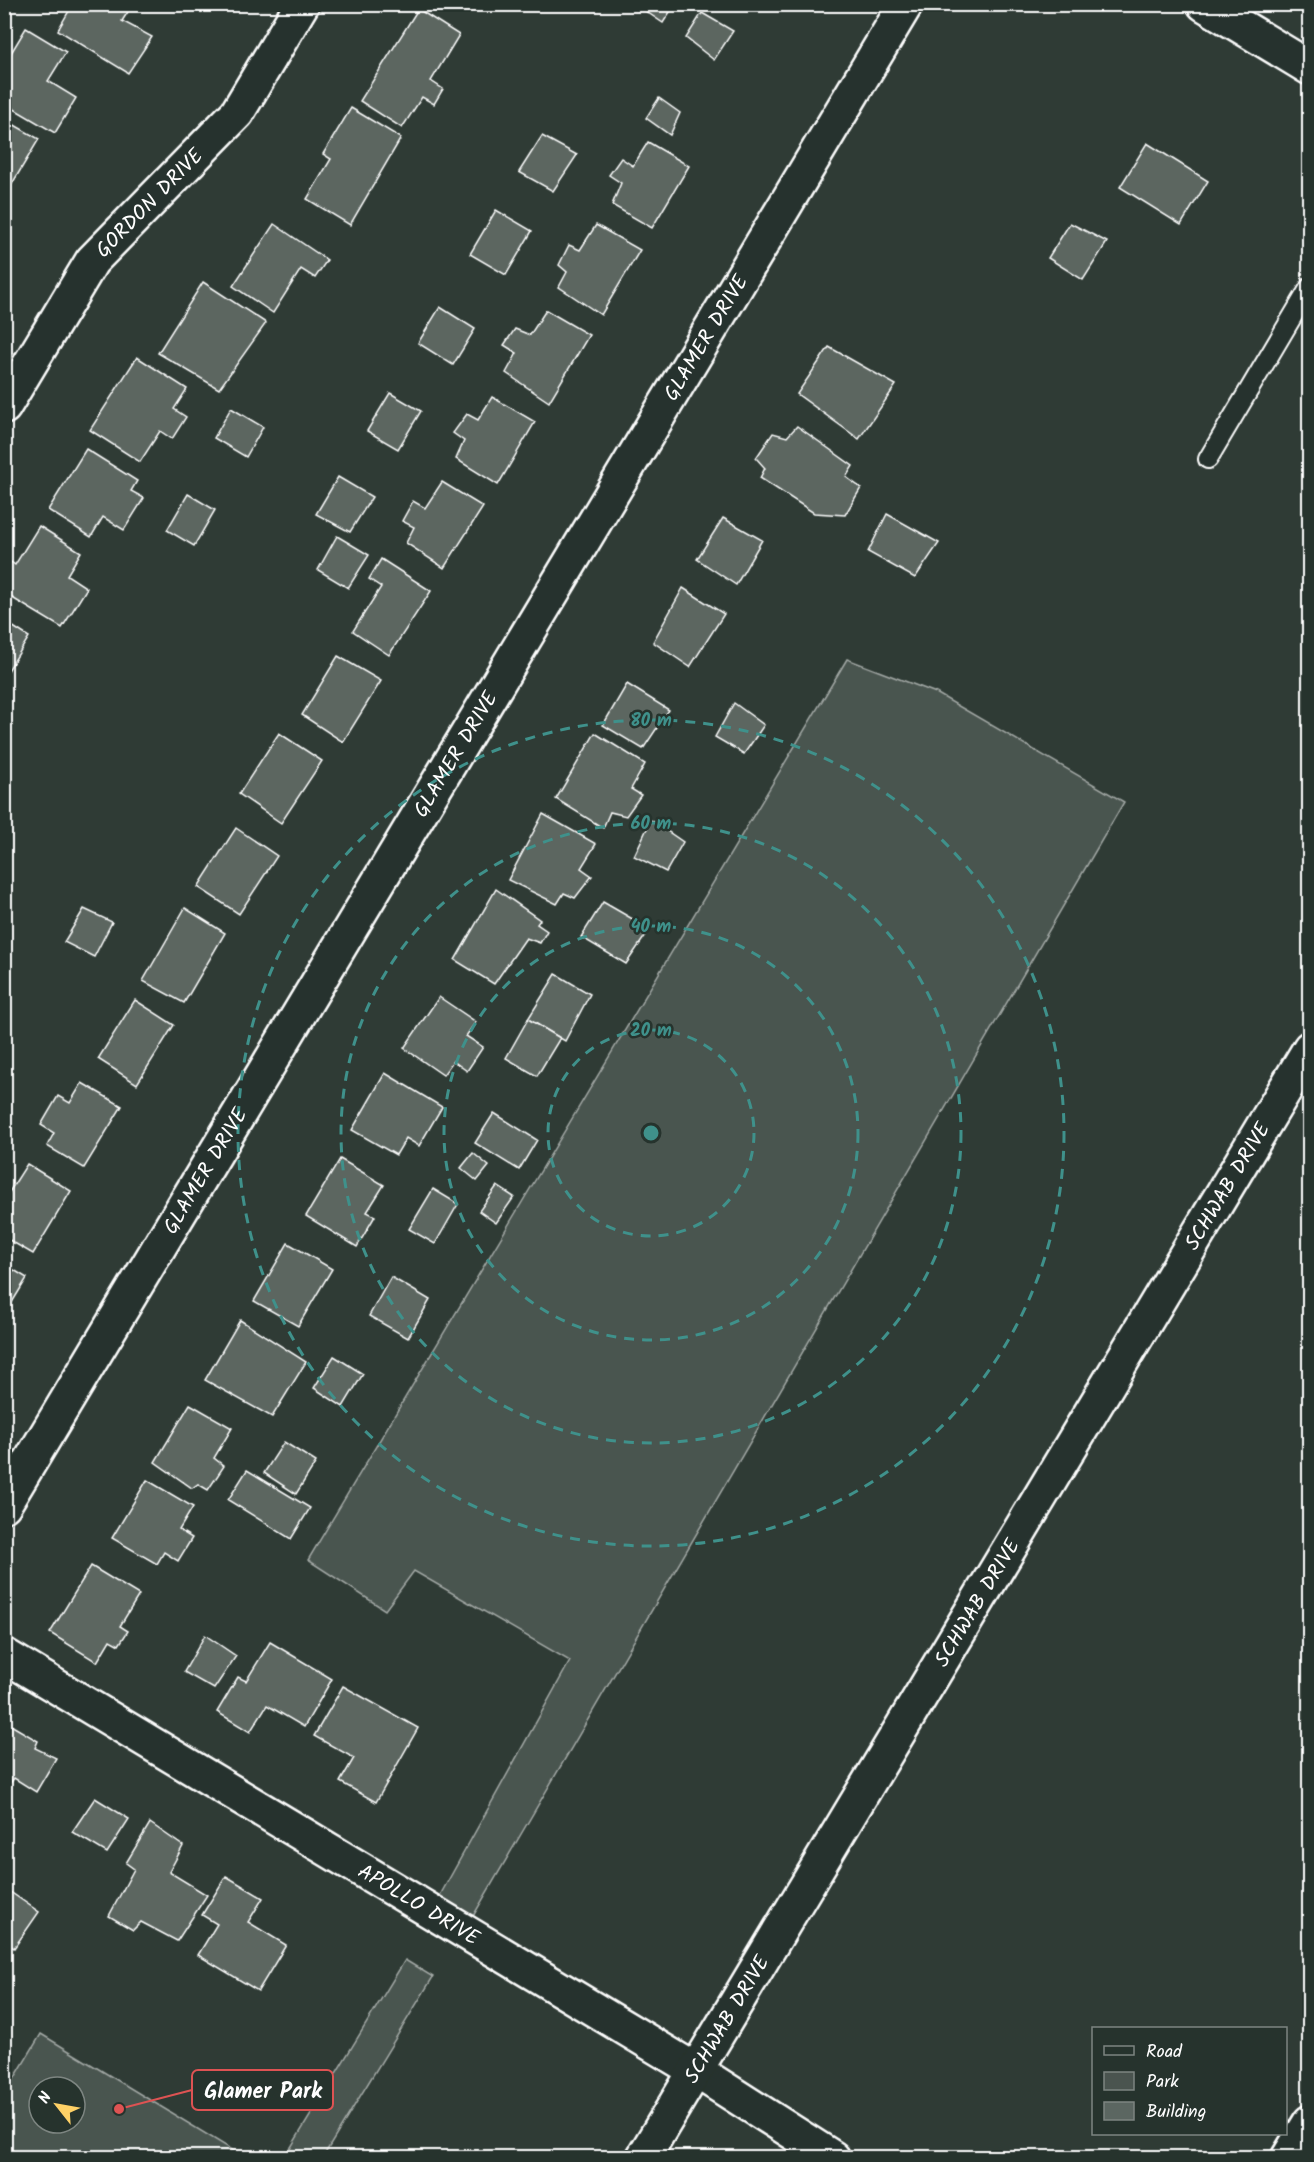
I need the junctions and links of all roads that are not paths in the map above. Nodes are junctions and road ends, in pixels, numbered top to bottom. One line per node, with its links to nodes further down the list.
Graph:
1 (302, 4): 6 (street, GORDON DRIVE)
2 (906, 4): 9 (street, GLAMER DRIVE)
3 (1204, 4): 4 (street)
4 (1310, 68)
5 (1310, 287): 7 (lane)
6 (4, 407)
7 (1208, 459)
8 (1310, 1047): 11 (street, SCHWAB DRIVE)
9 (4, 1505)
10 (4, 1655): 11 (street, APOLLO DRIVE)
11 (695, 2070): 13 (street, SCHWAB DRIVE); 14 (street, APOLLO DRIVE)
12 (1310, 2122): 15 (street)
13 (643, 2157)
14 (833, 2157)
15 (1288, 2157)

